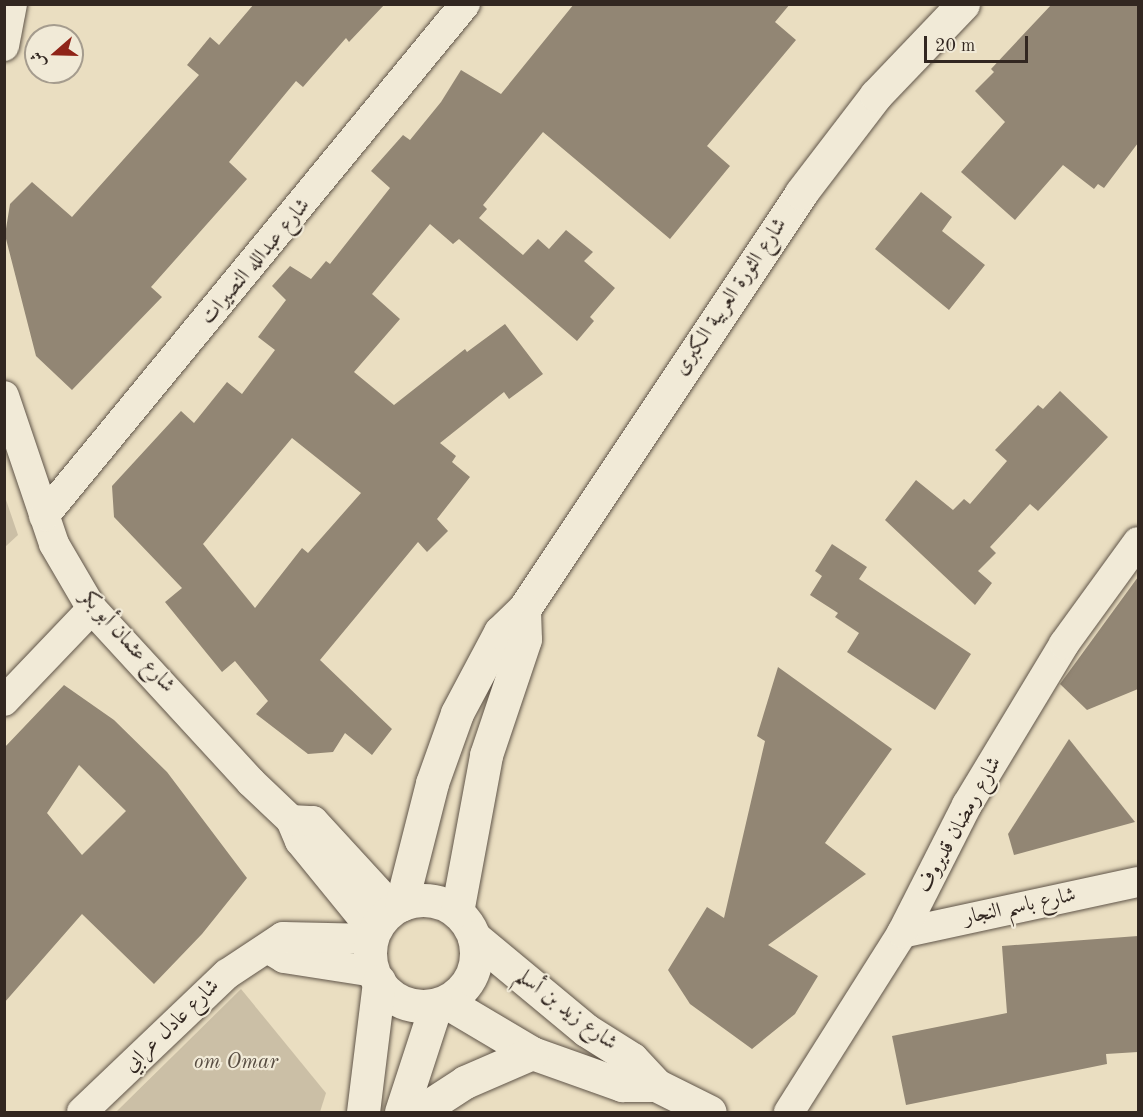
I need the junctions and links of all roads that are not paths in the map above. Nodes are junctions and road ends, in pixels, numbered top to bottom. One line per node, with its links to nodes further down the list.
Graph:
1 (12, 4): 4 (street)
2 (465, 4): 6 (street, شارع عبدالله النصيرات)
3 (963, 4): 9 (street, شارع الثورة العربية الكبرى)
4 (4, 46)
5 (4, 396): 6 (street, شارع عثمان أبو بكر)
6 (44, 516): 8 (street, شارع عثمان أبو بكر)
7 (1138, 542): 14 (street, شارع رمضان قديروف)
8 (92, 609): 10 (street); 12 (street, شارع عثمان أبو بكر)
9 (524, 609): 12 (street, شارع الثورة العربية الكبرى); 13 (street)
10 (4, 701)
11 (1138, 882): 14 (street, شارع باسم النجار)
12 (386, 921): 13 (street); 15 (street, شارع عادل عرابي); 16 (street)
13 (465, 925): 17 (street); 19 (street, شارع زيد بن أسلم)
14 (902, 933): 25 (street, شارع رمضان قديروف)
15 (269, 949): 16 (street); 20 (street, شارع عادل عرابي)
16 (376, 976): 17 (street); 21 (street)
17 (441, 1003): 18 (street, شارع زيد بن أسلم); 22 (street)
18 (532, 1053): 19 (street, شارع زيد بن أسلم); 23 (street)
19 (656, 1086): 24 (street, شارع زيد بن أسلم)
20 (82, 1113)
21 (363, 1113)
22 (401, 1113)
23 (419, 1113)
24 (710, 1113)
25 (789, 1113)

